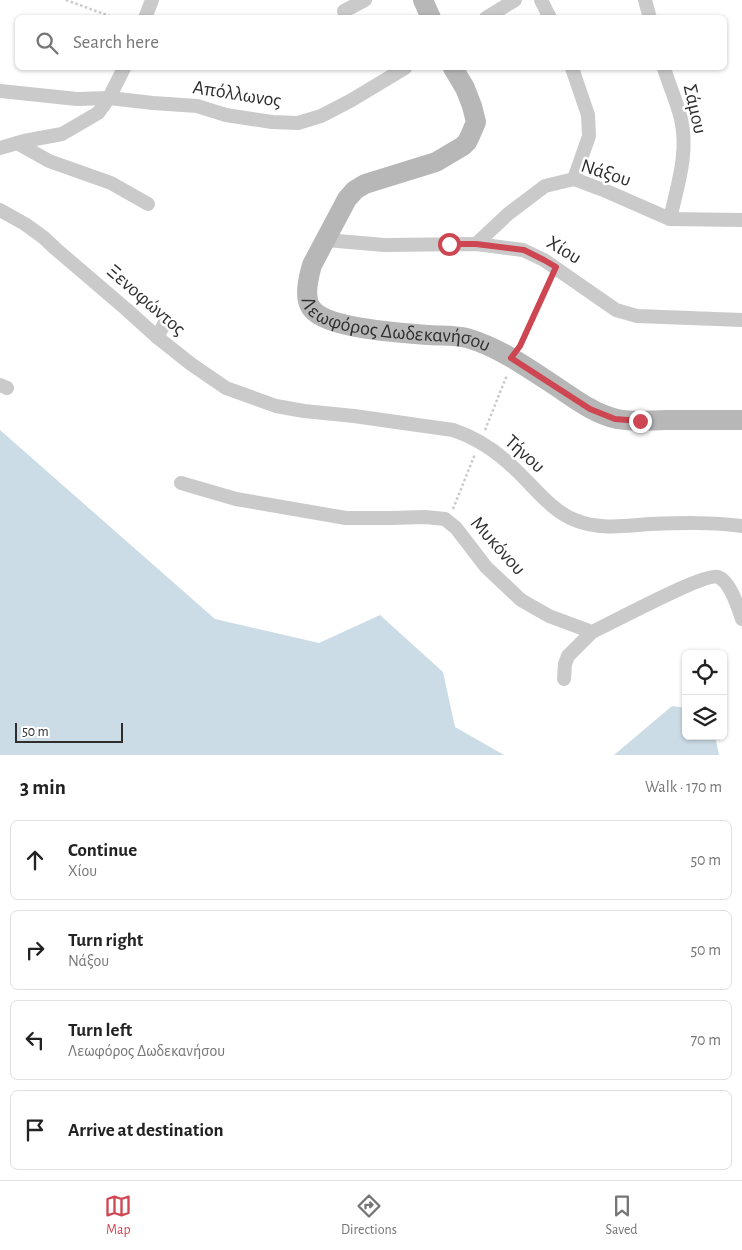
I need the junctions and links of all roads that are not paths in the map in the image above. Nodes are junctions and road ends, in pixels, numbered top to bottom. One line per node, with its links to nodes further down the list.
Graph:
1 (152, 0): 8 (street)
2 (365, 0): 7 (street)
3 (423, 0): 9 (street)
4 (515, 0): 10 (street)
5 (541, 0): 11 (street)
6 (645, 0): 12 (street)
7 (344, 11)
8 (146, 15)
9 (429, 15)
10 (491, 15)
11 (548, 15)
12 (649, 15)
13 (123, 70): 19 (street)
14 (402, 70): 19 (street, Απόλλωνος)
15 (454, 70): 27 (street, Λεωφόρος Δωδεκανήσου)
16 (573, 70): 22 (street)
17 (665, 70): 25 (street, Σάμου)
18 (0, 91): 19 (street, Απόλλωνος)
19 (109, 98): 20 (street)
20 (16, 143): 21 (street); 23 (street)
21 (0, 148)
22 (574, 179): 25 (street, Νάξου); 28 (street, Νάξου)
23 (148, 204)
24 (0, 210): 31 (street, Ξενοφώντος)
25 (670, 219): 26 (street, Νάξου)
26 (742, 220)
27 (326, 240): 28 (street, Χίου); 33 (street, Λεωφόρος Δωδεκανήσου)
28 (476, 244): 29 (street, Χίου)
29 (742, 320)
30 (166, 321): 31 (street)
31 (157, 337): 32 (street, Ξενοφώντος)
32 (276, 406): 35 (street, Τήνου)
33 (742, 420)
34 (181, 482): 37 (street, Μυκόνου)
35 (742, 526)
36 (742, 619): 37 (street)
37 (592, 632): 38 (street)
38 (564, 679)

